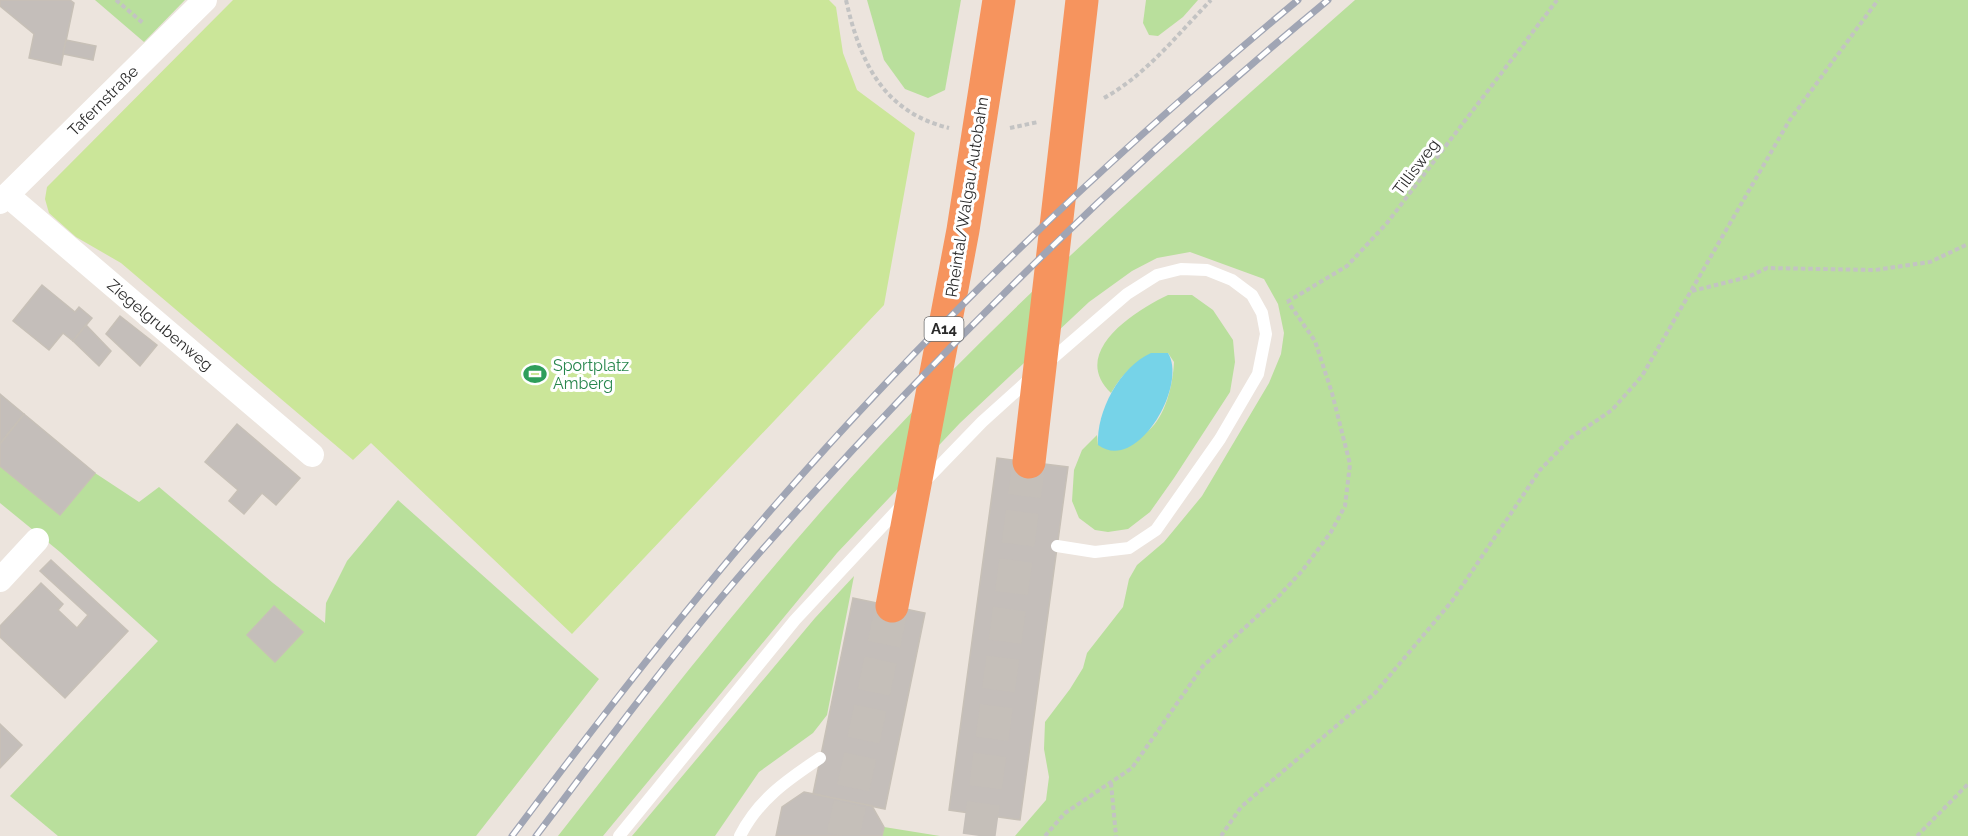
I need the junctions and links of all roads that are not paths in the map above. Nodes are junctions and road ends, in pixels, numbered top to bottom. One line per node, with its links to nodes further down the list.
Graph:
1 (205, 0): 4 (street, Tafernstraße)
2 (999, 0): 10 (highway, Rheintal/Walgau Autobahn / A14)
3 (1082, 0): 6 (highway)
4 (4, 199): 5 (street, Ziegelgrubenweg)
5 (312, 455)
6 (1029, 462)
7 (37, 540): 9 (street)
8 (1057, 546): 12 (lane)
9 (0, 580)
10 (892, 606)
11 (820, 758): 13 (lane)
12 (619, 836)
13 (740, 836)

